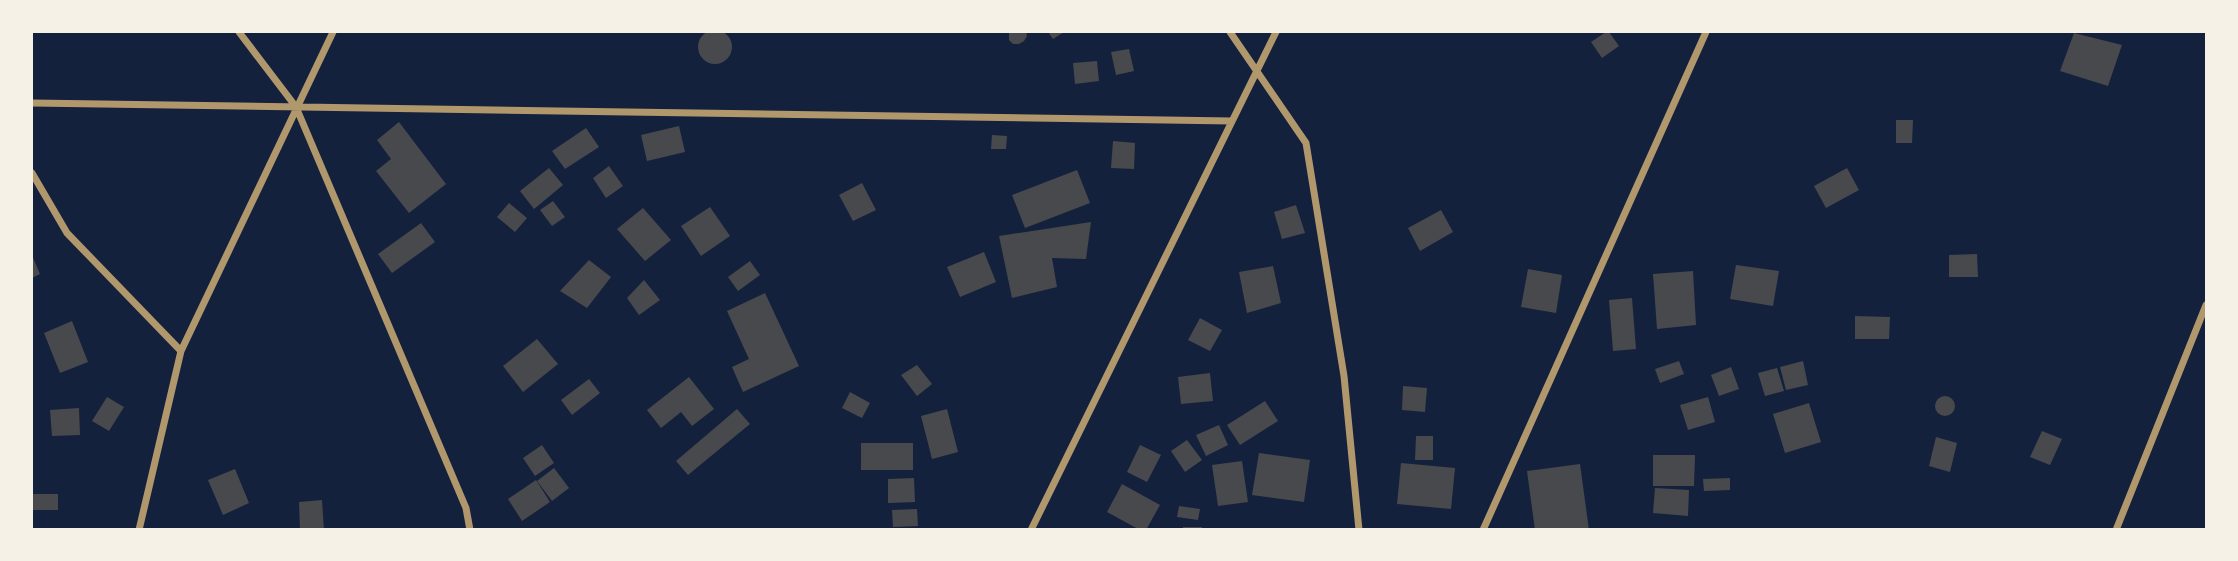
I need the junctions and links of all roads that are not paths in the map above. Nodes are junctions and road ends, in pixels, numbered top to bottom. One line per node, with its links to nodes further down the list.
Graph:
1 (239, 32): 8 (street)
2 (333, 32): 8 (street)
3 (1230, 32): 6 (street)
4 (1276, 32): 6 (street)
5 (1706, 32): 17 (street)
6 (1257, 71): 9 (street); 16 (street)
7 (32, 103): 8 (street)
8 (296, 107): 9 (street); 12 (street); 14 (street)
9 (1233, 121): 15 (street)
10 (32, 173): 12 (street)
11 (2207, 305): 18 (street)
12 (181, 351): 13 (street)
13 (139, 530)
14 (470, 530)
15 (1031, 530)
16 (1359, 530)
17 (1483, 530)
18 (2116, 530)

